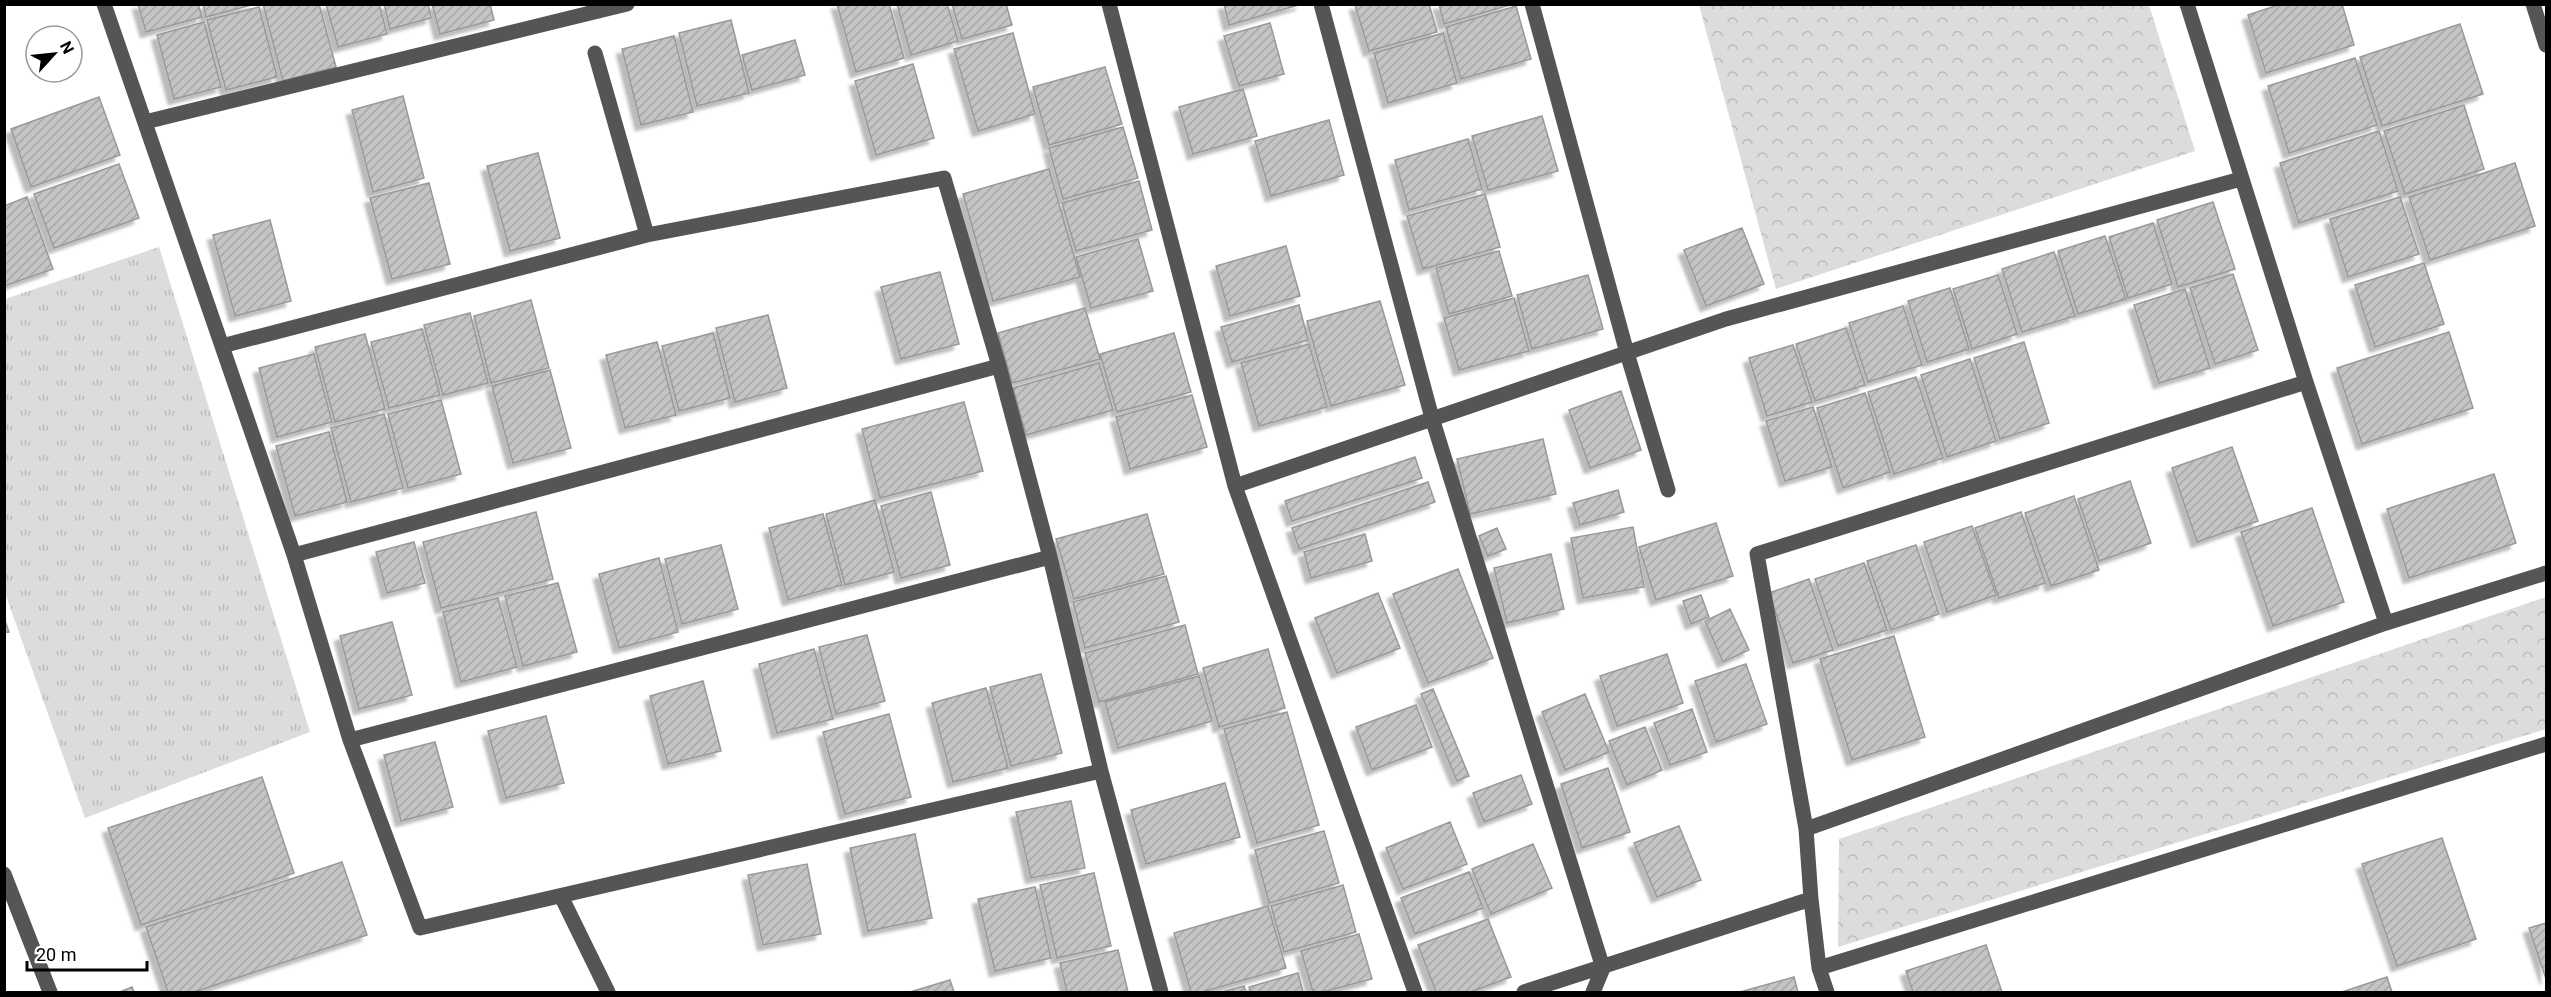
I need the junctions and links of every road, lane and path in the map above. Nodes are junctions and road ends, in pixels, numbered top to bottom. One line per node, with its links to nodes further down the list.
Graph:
1 (104, 4): 10 (street)
2 (627, 4): 10 (street)
3 (1109, 4): 18 (street)
4 (1321, 4): 17 (street)
5 (1532, 4): 14 (street)
6 (2187, 4): 11 (street)
7 (2533, 4): 8 (street)
8 (2547, 45)
9 (595, 53): 12 (street)
10 (145, 122): 13 (street)
11 (2241, 179): 14 (street); 16 (street)
12 (647, 235): 13 (street); 15 (street)
13 (222, 346): 20 (street)
14 (1627, 353): 17 (street); 19 (street)
15 (999, 366): 20 (street); 21 (street)
16 (2306, 382): 23 (street); 27 (street)
17 (1432, 417): 18 (street); 31 (street)
18 (1235, 486): 36 (street)
19 (1668, 490)
20 (294, 555): 24 (street)
21 (1050, 557): 24 (street); 26 (street)
22 (2547, 573): 23 (street)
23 (2386, 622): 27 (street)
24 (350, 740): 29 (street)
25 (2547, 744): 32 (street)
26 (1101, 771): 29 (street); 35 (street)
27 (1806, 829): 30 (street)
28 (4, 874): 33 (street)
29 (561, 896): 34 (street)
30 (1811, 899): 31 (street); 32 (street)
31 (1603, 968): 37 (street); 38 (street)
32 (1819, 968): 39 (street)
33 (50, 993)
34 (608, 993)
35 (1161, 993)
36 (1416, 993)
37 (1524, 993)
38 (1593, 993)
39 (1827, 993)

